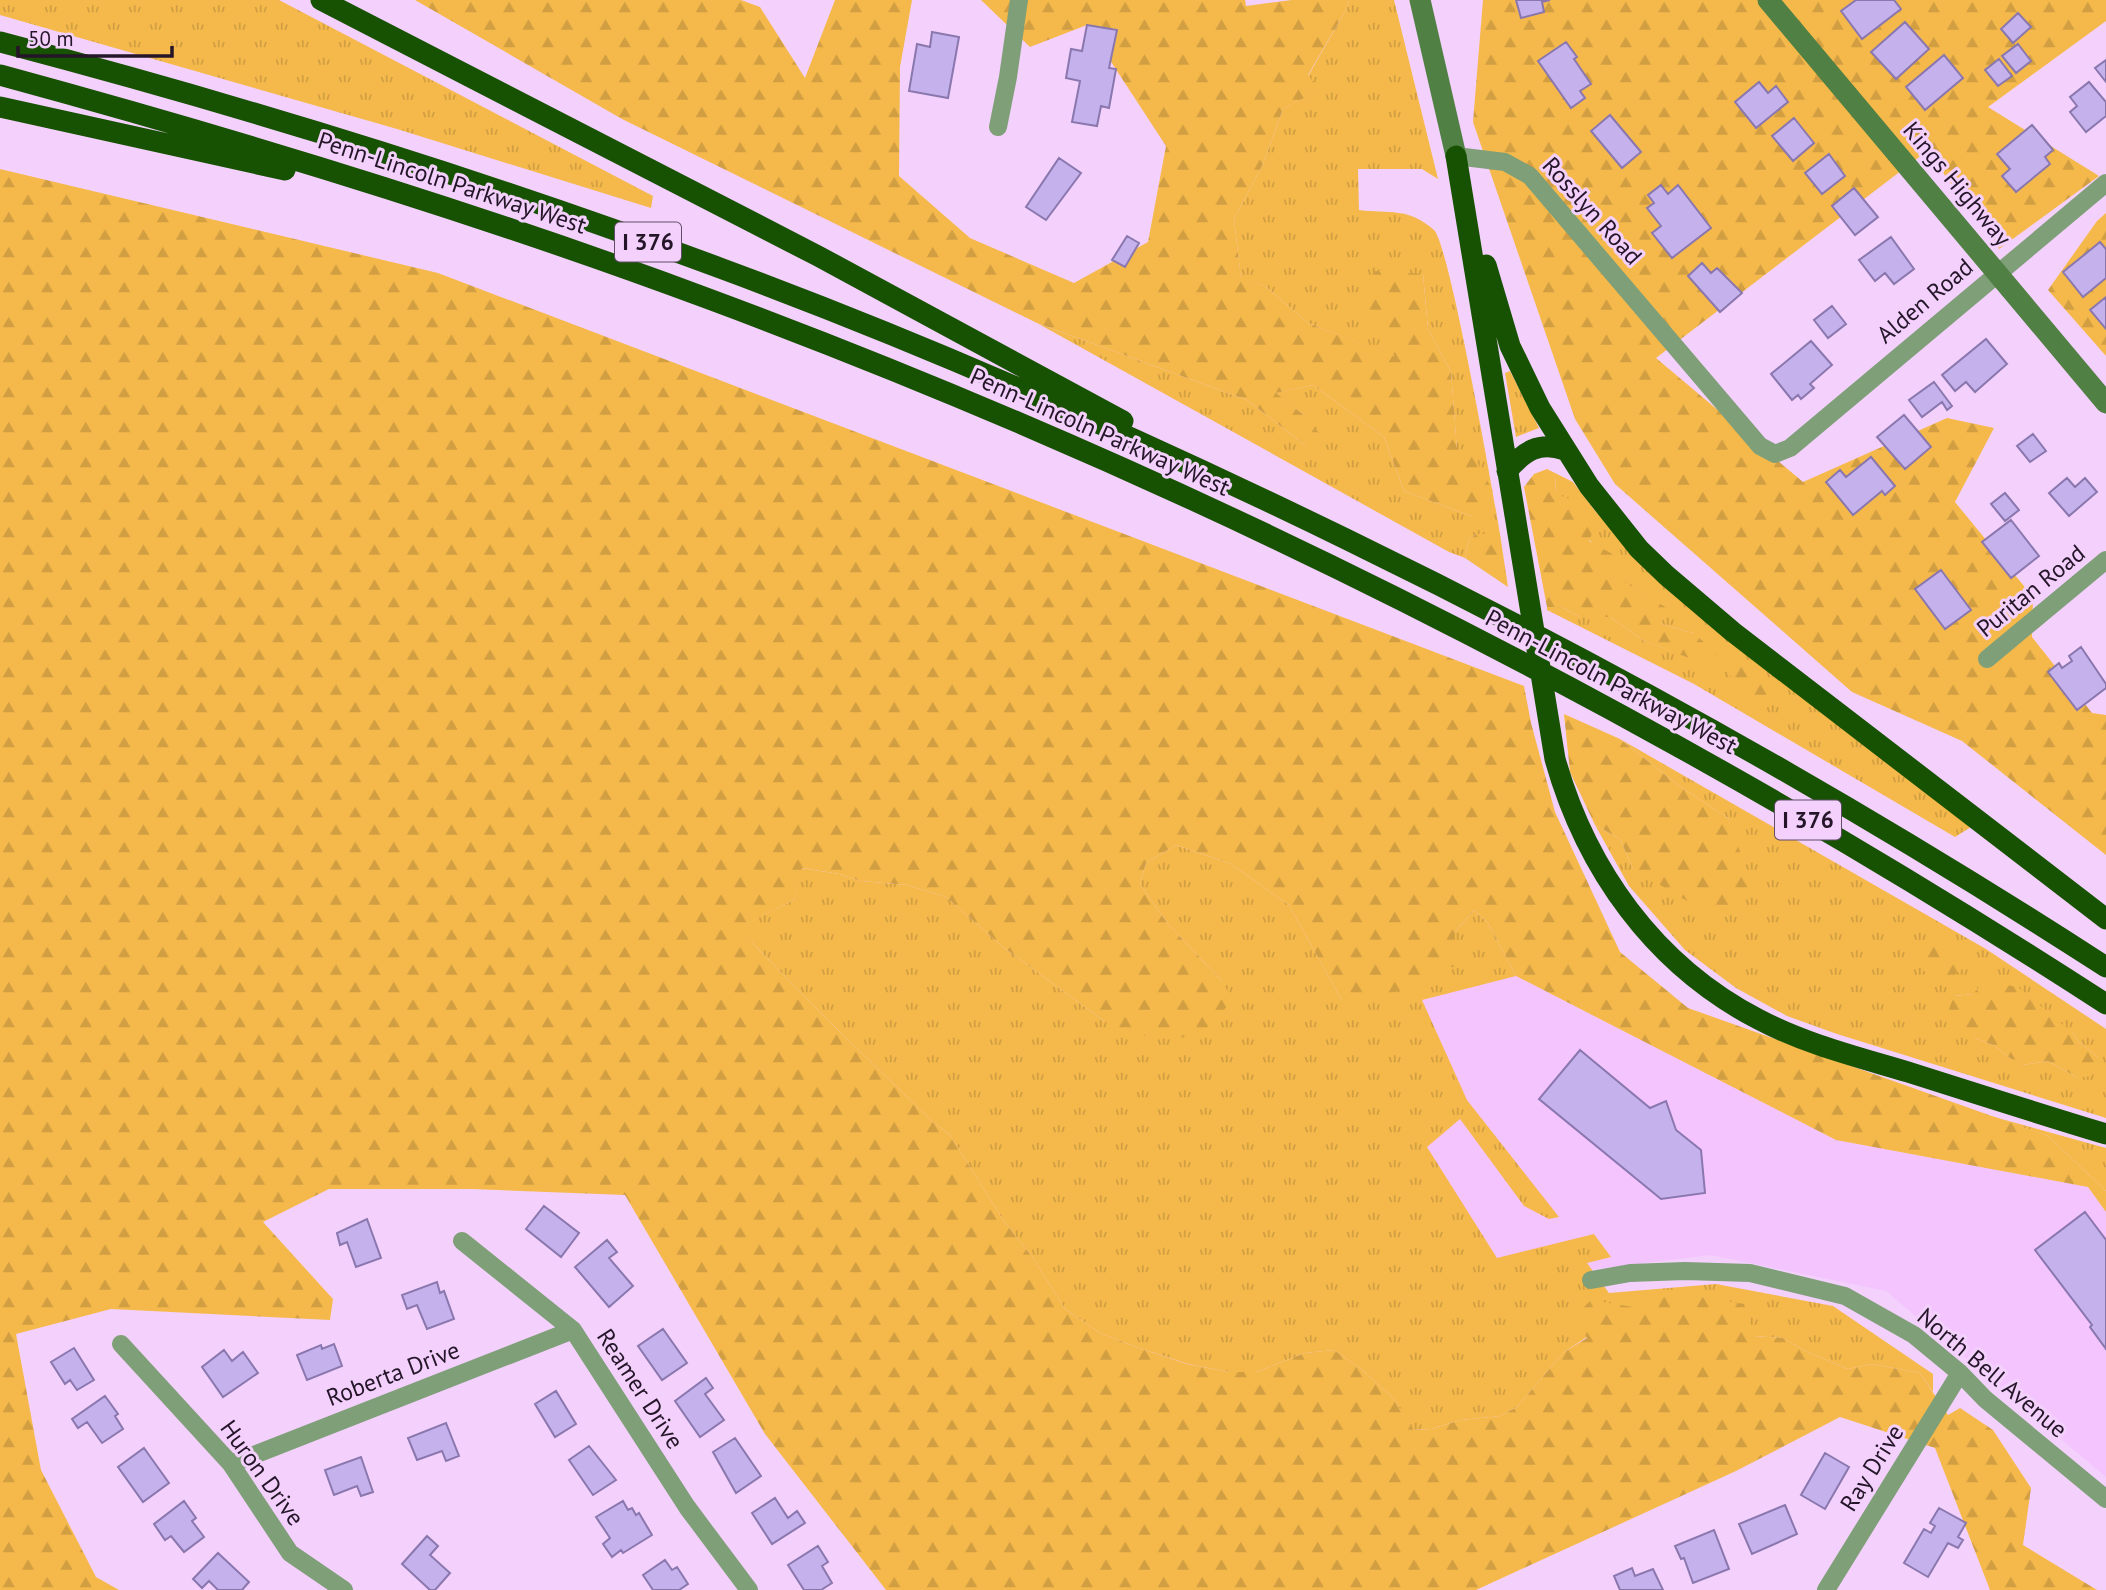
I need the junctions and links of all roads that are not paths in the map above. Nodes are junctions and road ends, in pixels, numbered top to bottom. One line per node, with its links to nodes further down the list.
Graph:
1 (321, 0): 17 (highway)
2 (1019, 0): 8 (street)
3 (1420, 0): 9 (street)
4 (1768, 0): 12 (street, Kings Highway)
5 (0, 41): 17 (highway, Penn-Lincoln Parkway West / I 376)
6 (0, 75): 11 (highway, Penn-Lincoln Parkway West / I 376)
7 (0, 107): 11 (highway)
8 (998, 127)
9 (1456, 156): 14 (highway); 15 (street, Rosslyn Road); 16 (highway)
10 (2106, 183): 12 (street, Alden Road)
11 (428, 201): 22 (highway, Penn-Lincoln Parkway West / I 376)
12 (1997, 272): 13 (street, Kings Highway); 15 (street, Alden Road)
13 (2106, 403)
14 (1565, 450): 16 (highway); 20 (highway)
15 (1775, 454)
16 (1507, 471): 23 (highway)
17 (1275, 504): 21 (highway, Penn-Lincoln Parkway West / I 376)
18 (2106, 561): 19 (street, Puritan Road)
19 (1987, 659)
20 (2106, 919)
21 (2106, 967)
22 (2106, 1004)
23 (2106, 1134)
24 (462, 1241): 26 (street, Reamer Drive)
25 (1591, 1280): 28 (street, North Bell Avenue)
26 (573, 1330): 29 (street, Roberta Drive); 32 (street, Reamer Drive)
27 (121, 1344): 29 (street, Huron Drive)
28 (1960, 1373): 30 (street, North Bell Avenue); 33 (street, Ray Drive)
29 (231, 1464): 31 (street, Huron Drive)
30 (2106, 1499)
31 (344, 1590)
32 (749, 1590)
33 (1826, 1590)

